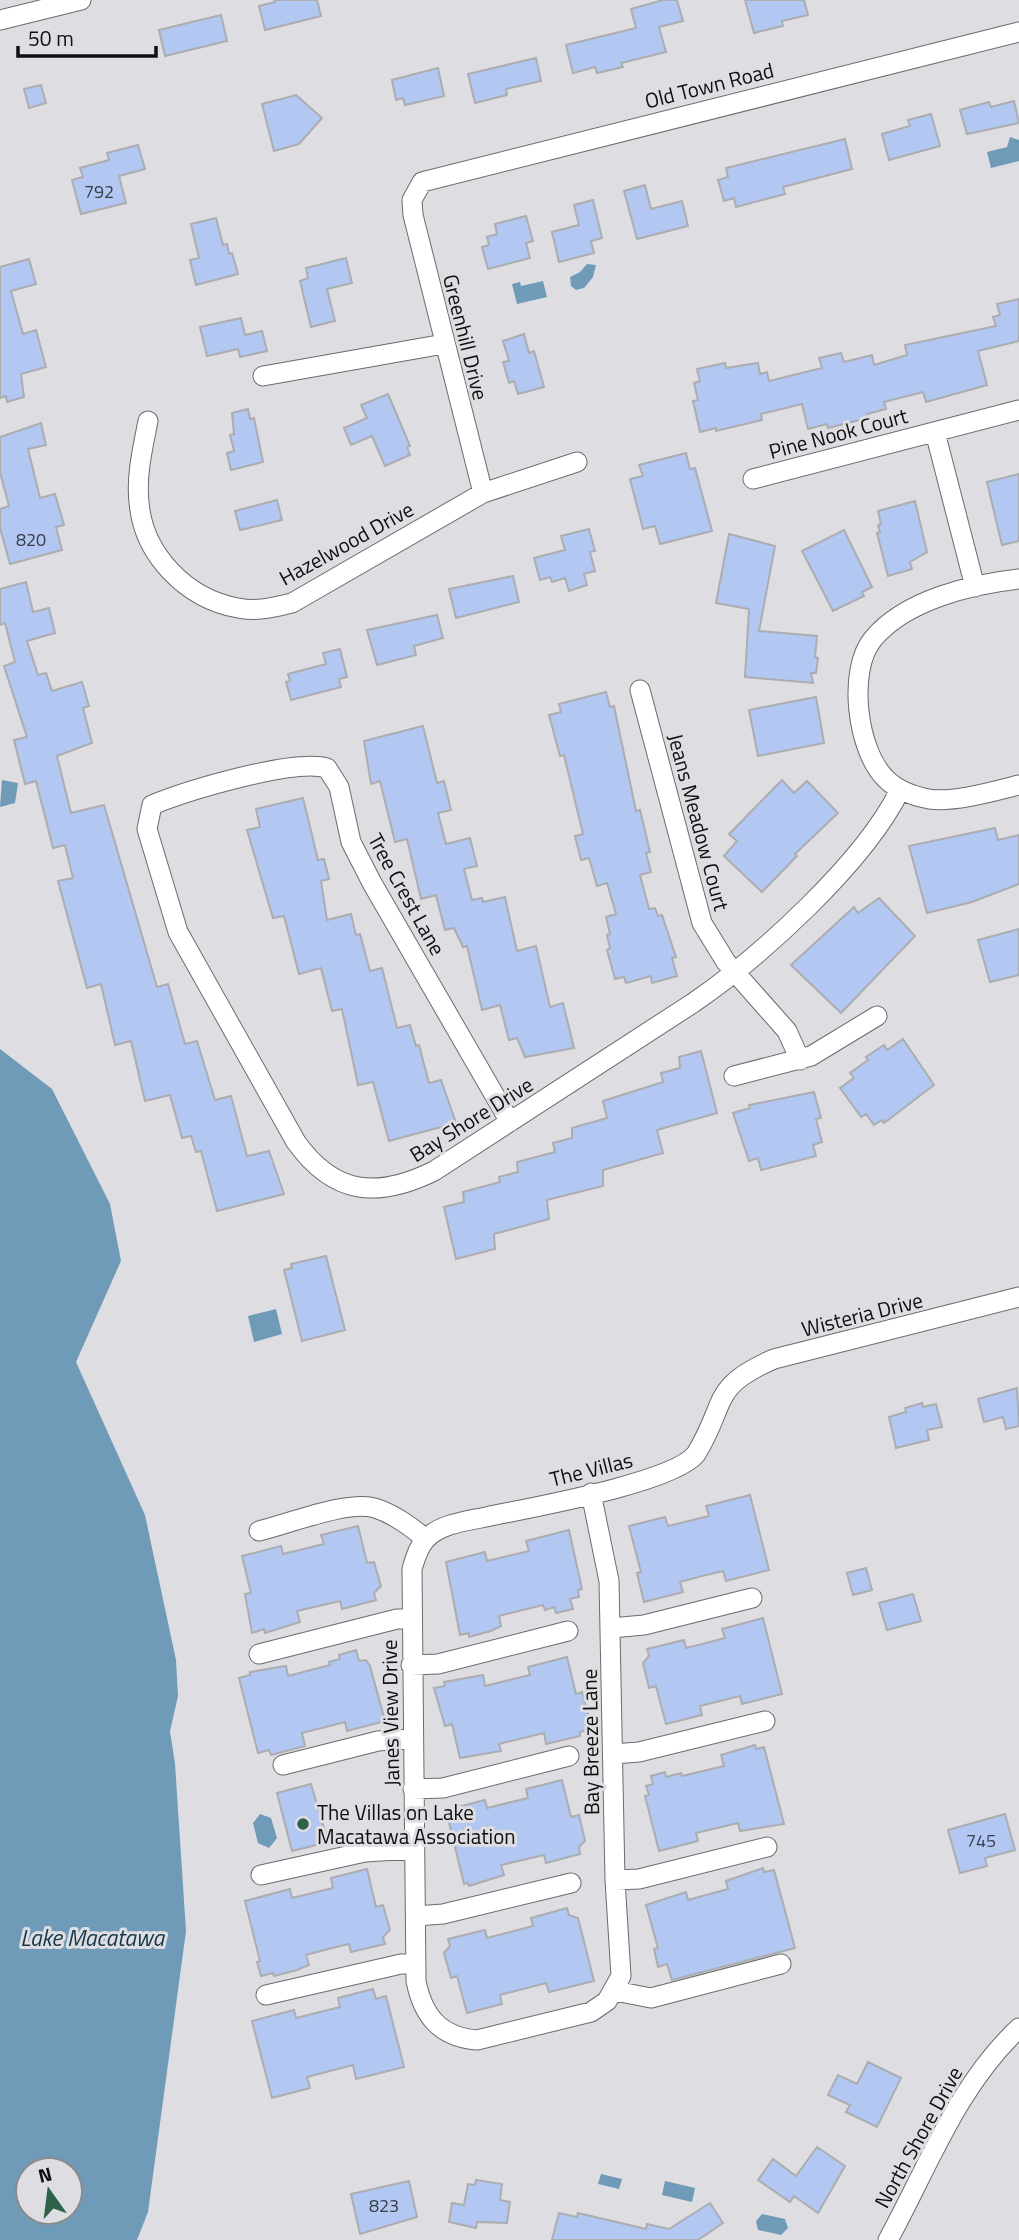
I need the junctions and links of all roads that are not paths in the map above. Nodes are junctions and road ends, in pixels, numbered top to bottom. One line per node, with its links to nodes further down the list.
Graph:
1 (81, 0): 2 (street)
2 (0, 20)
3 (1019, 32): 4 (street, Old Town Road)
4 (415, 192): 5 (street, Greenhill Drive)
5 (444, 344): 6 (street); 12 (street, Greenhill Drive)
6 (263, 376)
7 (1019, 410): 9 (street, Pine Nook Court)
8 (148, 421): 12 (street, Hazelwood Drive)
9 (935, 432): 11 (street, Pine Nook Court); 14 (street, Pine Nook Court)
10 (577, 462): 12 (street, Hazelwood Drive)
11 (753, 479)
12 (483, 493)
13 (1019, 579): 14 (street)
14 (975, 587): 17 (street)
15 (640, 690): 19 (street, Jeans Meadow Court)
16 (1019, 785): 17 (street)
17 (900, 790): 19 (street, Bay Shore Drive)
18 (152, 805): 23 (street, Tree Crest Lane); 23 (street, Bay Shore Drive)
19 (735, 972): 21 (street, Jeans Meadow Court); 23 (street, Bay Shore Drive)
20 (877, 1016): 21 (street)
21 (800, 1060): 22 (street)
22 (734, 1076)
23 (510, 1122)
24 (1019, 1297): 25 (street, Wisteria Drive)
25 (724, 1390): 26 (street, The Villas)
26 (591, 1493): 28 (street, The Villas); 31 (street, Bay Breeze Lane)
27 (259, 1531): 28 (street)
28 (426, 1539): 30 (street, Janes View Drive)
29 (752, 1598): 31 (street)
30 (412, 1619): 33 (street); 34 (street, Janes View Drive)
31 (611, 1628): 37 (street, Bay Breeze Lane)
32 (568, 1631): 34 (street)
33 (259, 1654)
34 (411, 1665): 36 (street, Janes View Drive)
35 (765, 1721): 37 (street)
36 (412, 1738): 39 (street); 40 (street, Janes View Drive)
37 (613, 1754): 44 (street, Bay Breeze Lane)
38 (569, 1756): 40 (street)
39 (284, 1765)
40 (413, 1789): 42 (street, Janes View Drive)
41 (767, 1847): 44 (street)
42 (414, 1849): 43 (street); 46 (street, Janes View Drive)
43 (261, 1875)
44 (615, 1880): 49 (street, Bay Breeze Lane)
45 (571, 1883): 46 (street)
46 (416, 1916): 47 (street, Janes View Drive)
47 (416, 1964): 49 (street, Janes View Drive); 50 (street)
48 (781, 1964): 49 (street)
49 (615, 1991)
50 (265, 1995)
51 (1019, 2028): 52 (street, North Shore Drive)
52 (888, 2240)

